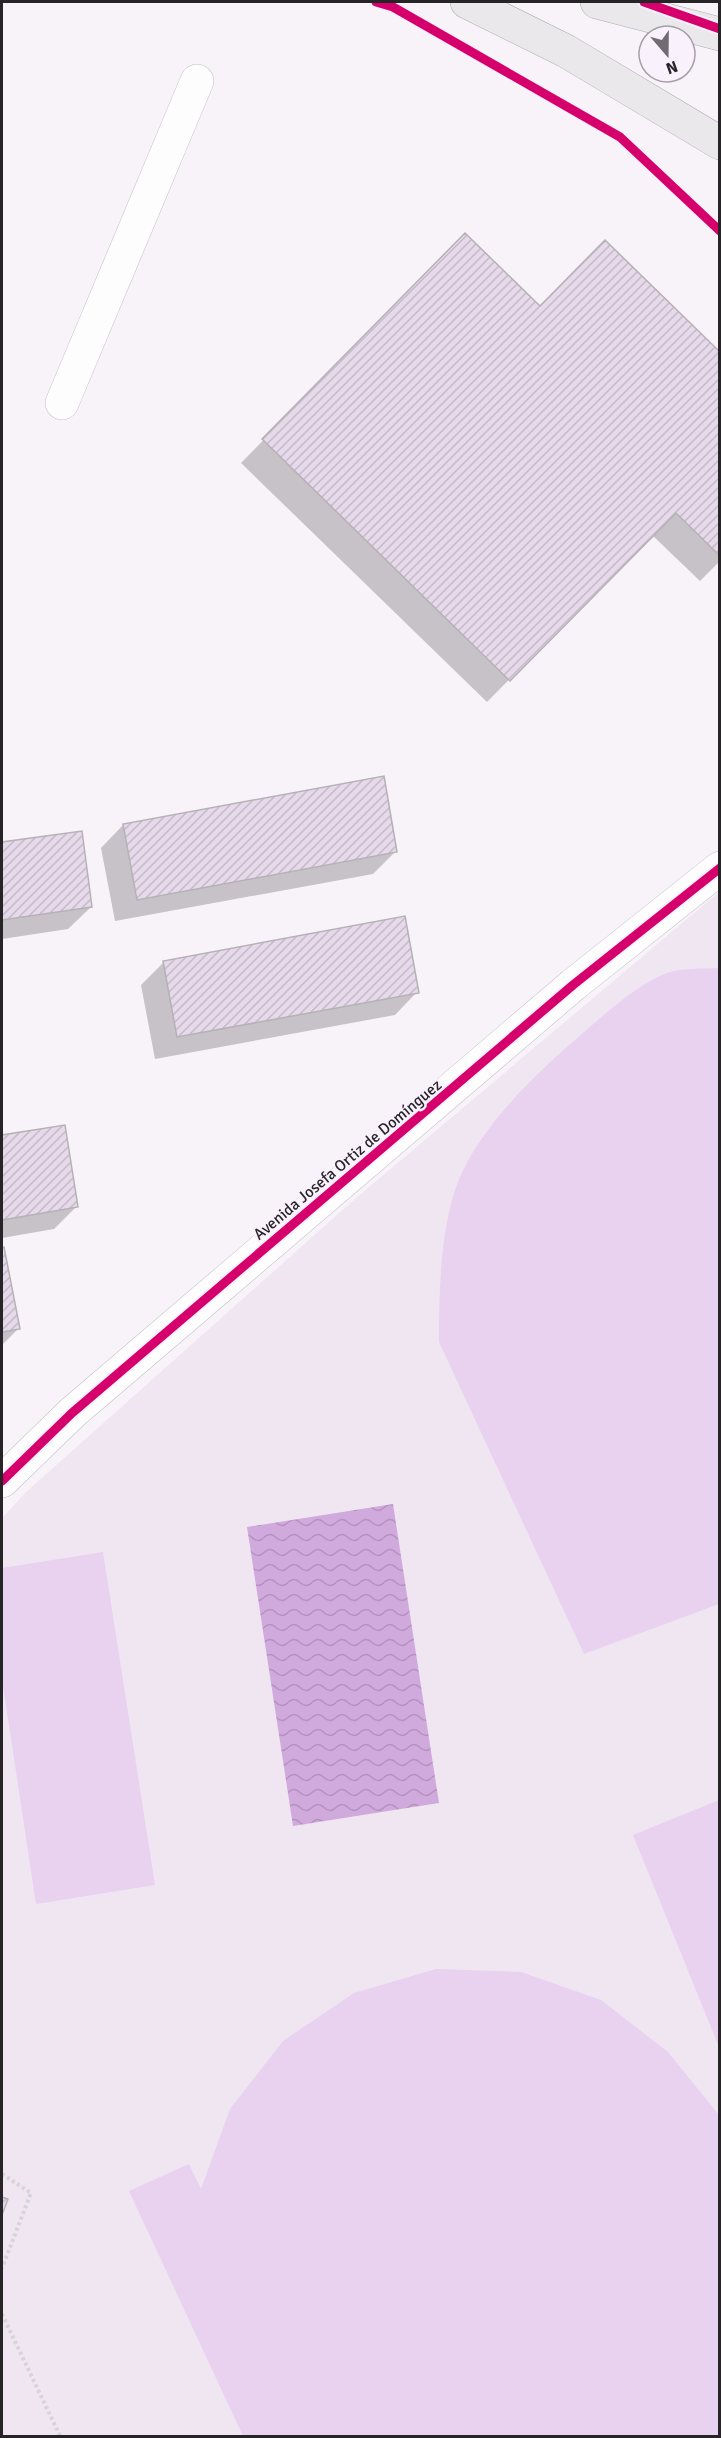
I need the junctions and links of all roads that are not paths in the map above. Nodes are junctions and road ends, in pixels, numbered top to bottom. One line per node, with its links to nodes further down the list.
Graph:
1 (466, 2): 5 (main road)
2 (597, 2): 3 (main road)
3 (720, 34)
4 (197, 81): 6 (street)
5 (720, 143)
6 (62, 403)
7 (720, 868): 8 (street, Avenida Josefa Ortiz de Domínguez)
8 (2, 1481)

